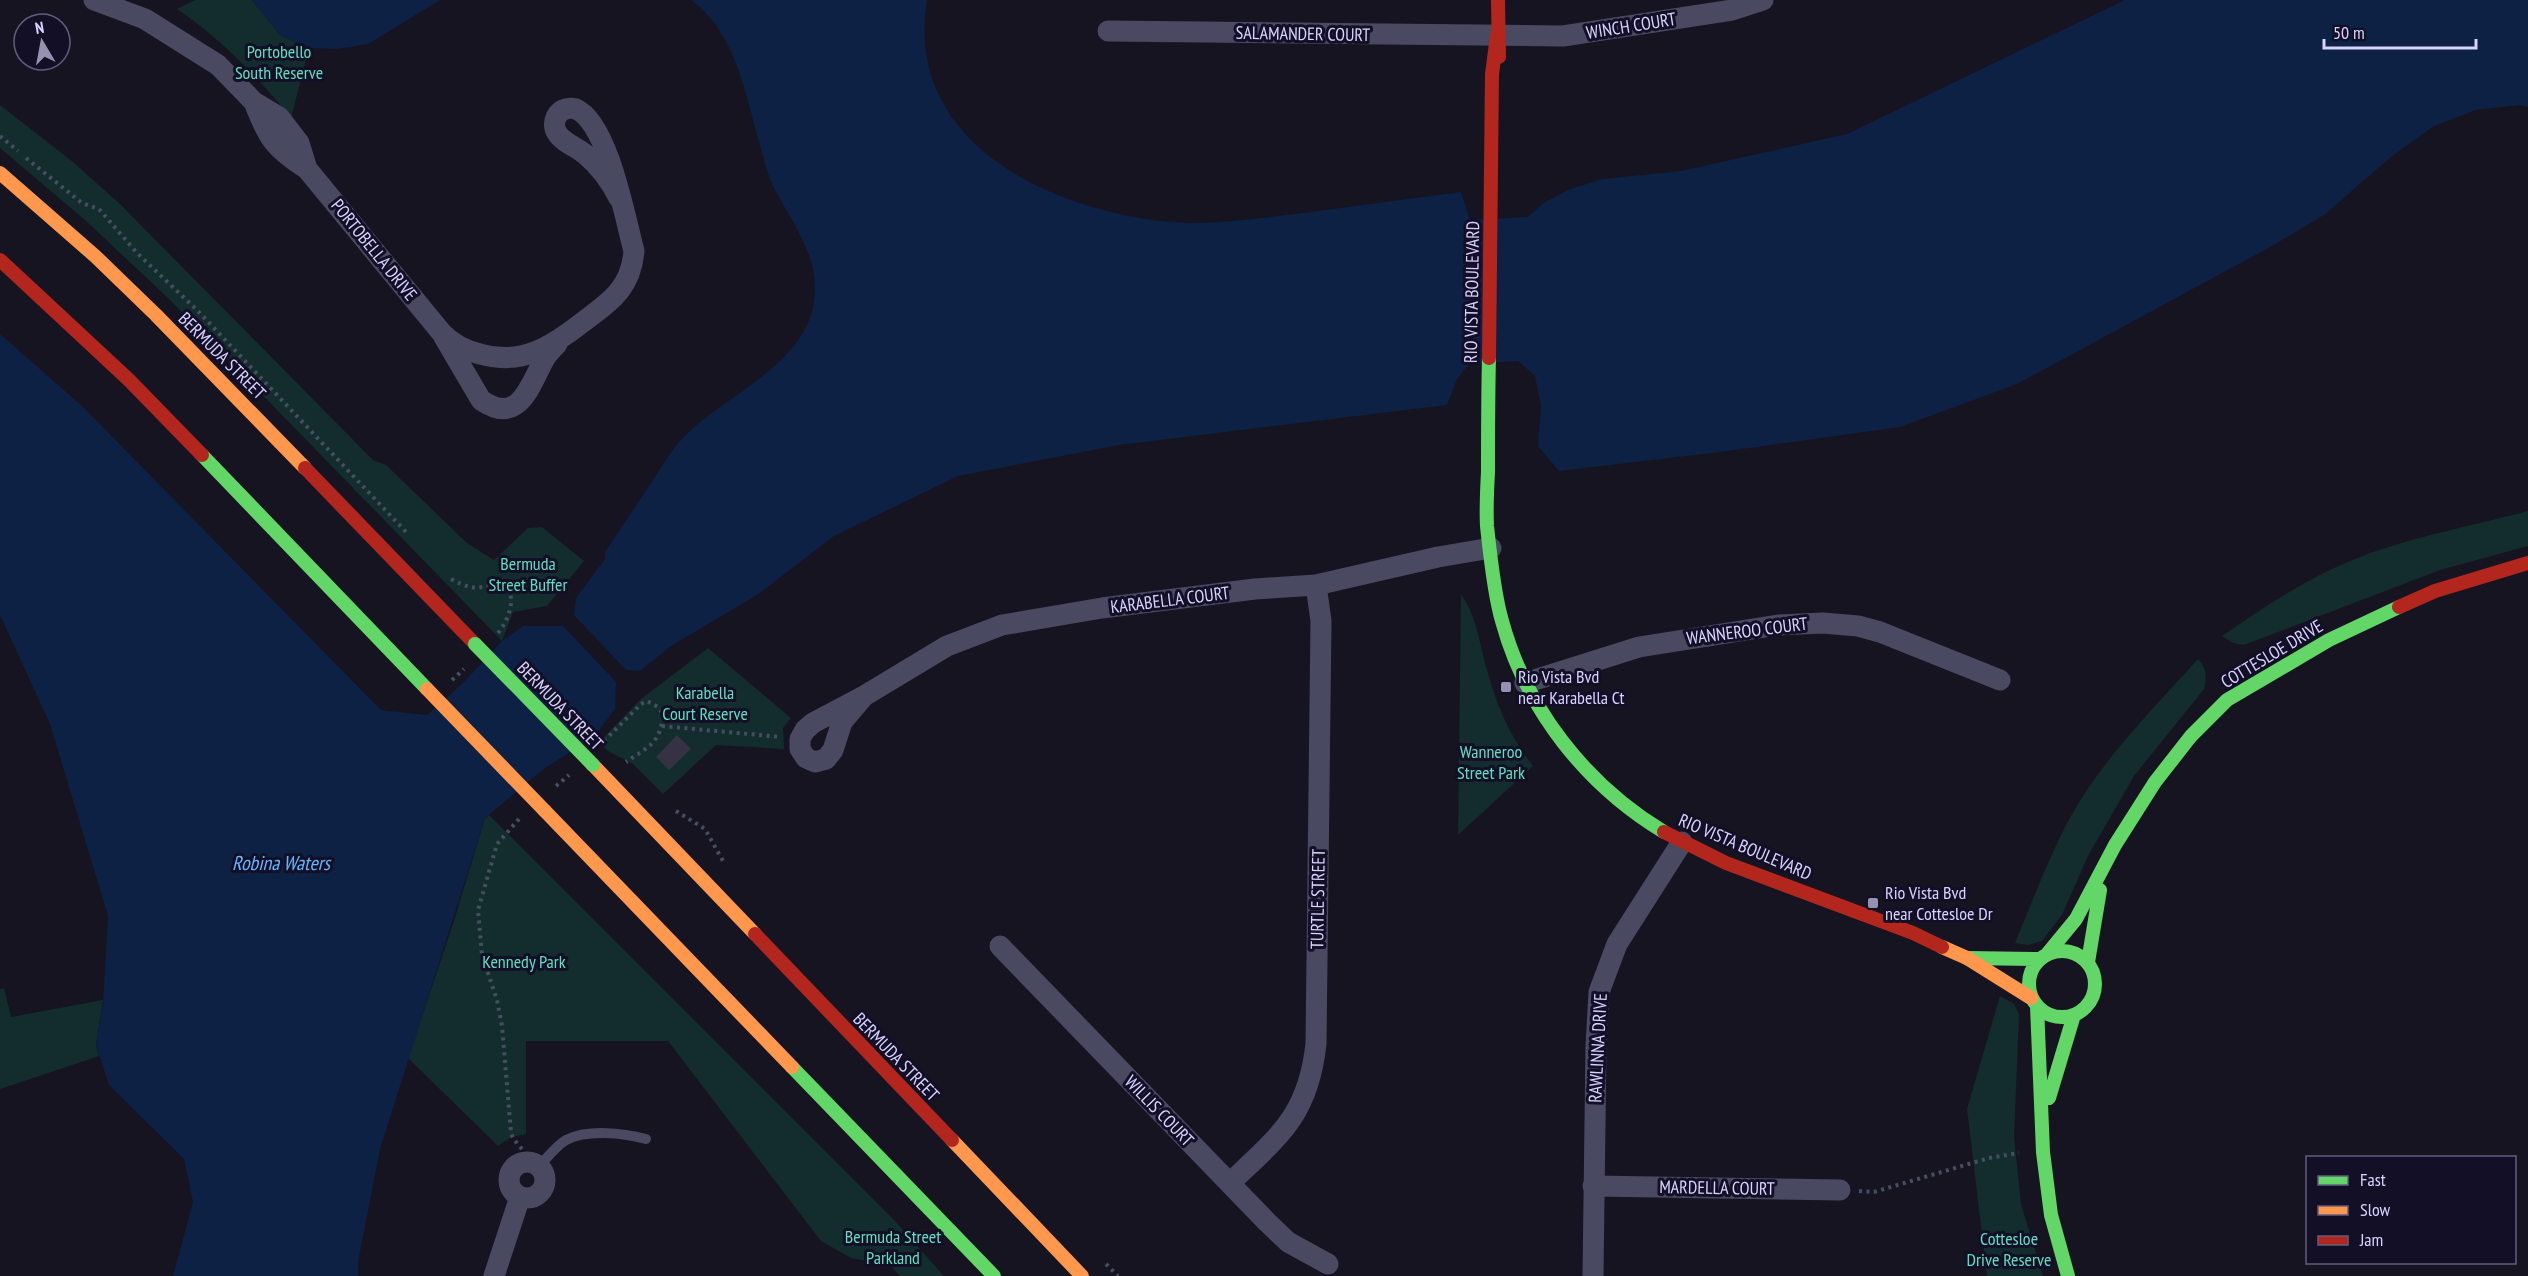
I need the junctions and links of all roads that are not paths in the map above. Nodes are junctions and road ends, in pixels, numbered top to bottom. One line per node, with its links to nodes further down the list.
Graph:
1 (94, 0): 9 (street, PORTOBELLA DRIVE)
2 (1498, 0): 5 (main road, RIO VISTA BOULEVARD)
3 (1762, 0): 5 (street, WINCH COURT)
4 (1108, 31): 5 (street, SALAMANDER COURT)
5 (1497, 36): 13 (main road, RIO VISTA BOULEVARD)
6 (0, 173): 36 (main road, BERMUDA STREET, bridge)
7 (619, 198): 10 (street, PORTOBELLA DRIVE)
8 (0, 260): 35 (main road, bridge)
9 (441, 332): 11 (street, PORTOBELLA DRIVE); 12 (street, PORTOBELLA DRIVE)
10 (560, 340): 11 (street, PORTOBELLA DRIVE); 12 (street, PORTOBELLA DRIVE)
11 (511, 359): 12 (street)
12 (521, 400)
13 (1491, 548): 15 (street, KARABELLA COURT); 17 (main road, RIO VISTA BOULEVARD)
14 (2528, 562): 20 (main road, COTTESLOE DRIVE)
15 (1316, 585): 18 (street, KARABELLA COURT); 30 (street, TURTLE STREET)
16 (2000, 680): 17 (street, WANNEROO COURT)
17 (1526, 683): 19 (main road, RIO VISTA BOULEVARD)
18 (864, 696): 18 (street, KARABELLA COURT)
19 (1682, 842): 23 (main road, RIO VISTA BOULEVARD); 31 (street, RAWLINNA DRIVE)
20 (2105, 867): 22 (main road, COTTESLOE DRIVE); 24 (main road, COTTESLOE DRIVE)
21 (1000, 946): 30 (street, WILLIS COURT)
22 (2043, 956): 23 (main road, RIO VISTA BOULEVARD); 24 (main road); 25 (main road)
23 (1967, 958): 25 (main road, RIO VISTA BOULEVARD)
24 (2088, 962): 26 (main road)
25 (2034, 1002): 26 (main road); 27 (main road)
26 (2074, 1015): 27 (main road)
27 (2043, 1125): 38 (main road)
28 (646, 1139): 29 (lane)
29 (534, 1164): 34 (street)
30 (1230, 1184): 33 (street, WILLIS COURT)
31 (1593, 1186): 32 (street, MARDELLA COURT); 37 (street, RAWLINNA DRIVE)
32 (1840, 1190)
33 (1328, 1264)
34 (494, 1276)
35 (994, 1276)
36 (1082, 1276)
37 (1593, 1276)
38 (2068, 1276)

